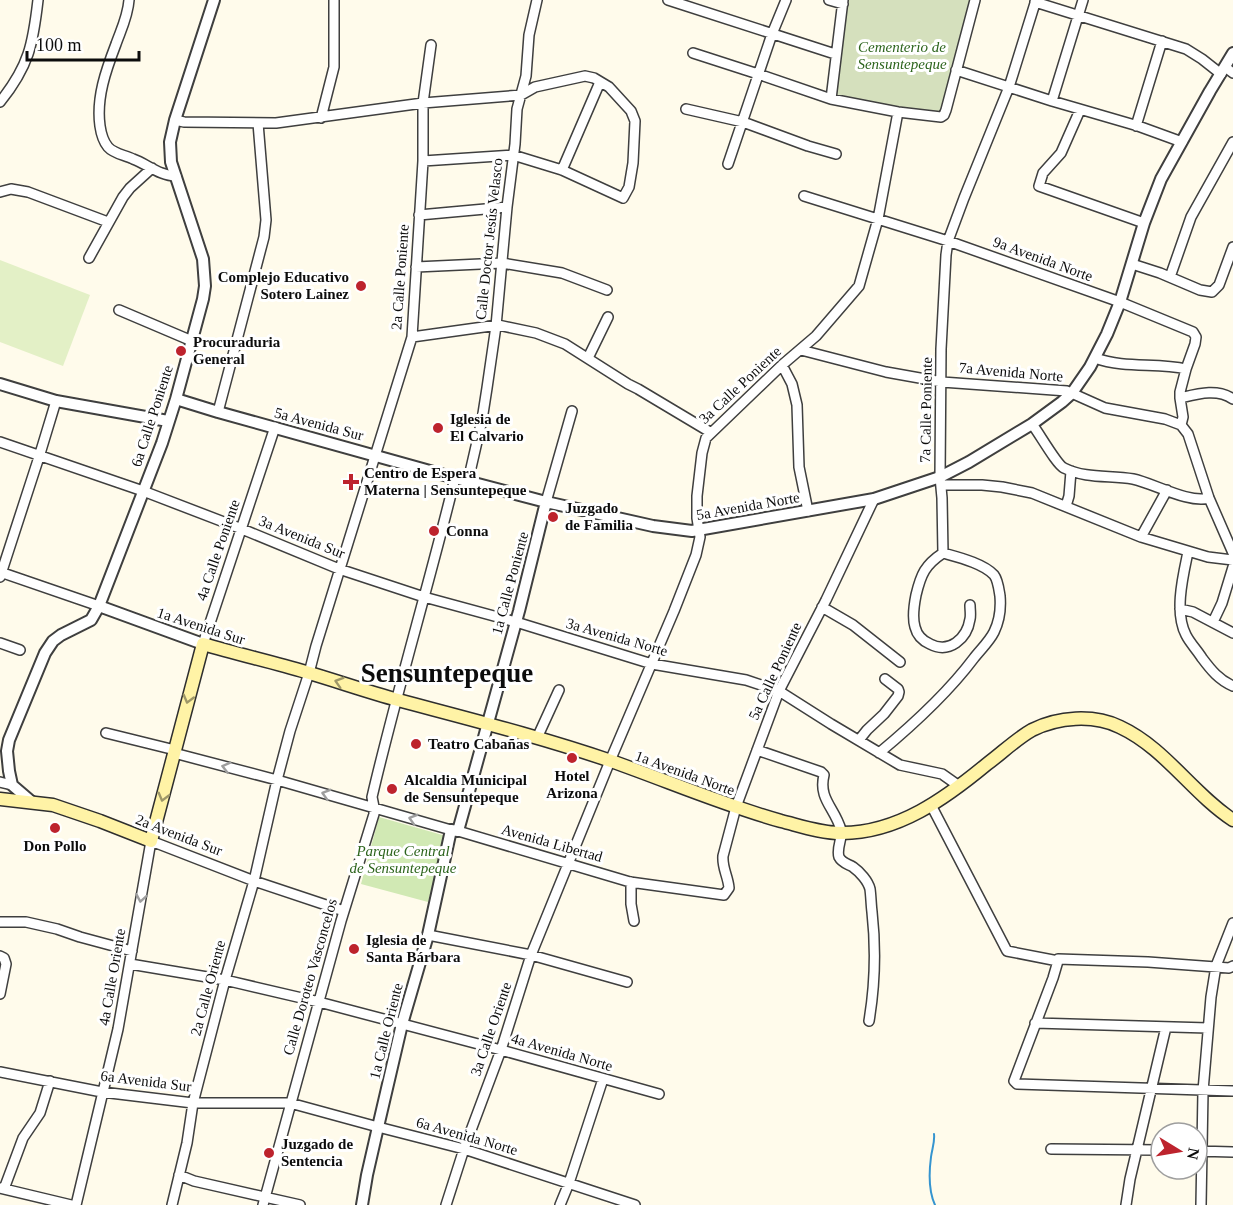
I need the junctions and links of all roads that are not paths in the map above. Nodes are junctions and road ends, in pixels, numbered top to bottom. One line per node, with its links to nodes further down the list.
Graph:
1 (38, 0): 28 (street)
2 (129, 0): 44 (street)
3 (214, 0): 34 (street, 6a Calle Poniente)
4 (334, 0): 33 (street)
5 (537, 0): 25 (street, Calle Doctor Jesús Velasco)
6 (668, 0): 14 (street)
7 (786, 0): 14 (street)
8 (829, 0): 12 (street)
9 (975, 0): 20 (street)
10 (1083, 0): 13 (street)
11 (1035, 1): 13 (street); 24 (street, 7a Calle Poniente)
12 (843, 2): 19 (street)
13 (1078, 15): 15 (street); 27 (street)
14 (772, 34): 19 (street); 22 (street)
15 (1162, 41): 21 (street); 37 (street)
16 (431, 45): 29 (street, 2a Calle Poniente)
17 (693, 53): 22 (street)
18 (1233, 53): 21 (street)
19 (835, 54): 26 (street)
20 (956, 70): 24 (street); 32 (street)
21 (1226, 71): 38 (street)
22 (758, 74): 26 (street); 35 (street)
23 (600, 82): 25 (street); 45 (street); 45 (street)
24 (1009, 87): 27 (street); 54 (street, 7a Calle Poniente)
25 (521, 95): 29 (street); 41 (street, Calle Doctor Jesús Velasco)
26 (831, 99): 32 (street)
27 (1052, 101): 31 (street)
28 (0, 102)
29 (423, 104): 33 (street); 42 (street, 2a Calle Poniente)
30 (686, 109): 35 (street)
31 (1080, 110): 37 (street); 53 (street)
32 (898, 112): 51 (street, 3a Calle Poniente)
33 (321, 118): 36 (street)
34 (175, 120): 36 (street); 46 (street, 6a Calle Poniente)
35 (743, 122): 40 (street); 43 (street)
36 (258, 123): 81 (street)
37 (1136, 126): 38 (street)
38 (1182, 142): 53 (street)
39 (1233, 142): 60 (street)
40 (836, 154)
41 (513, 155): 42 (street); 45 (street); 49 (street, Calle Doctor Jesús Velasco)
42 (423, 161): 50 (street, 2a Calle Poniente)
43 (728, 164)
44 (152, 168): 46 (street); 52 (street)
45 (562, 171)
46 (176, 176): 67 (street, 6a Calle Poniente)
47 (0, 192): 52 (street)
48 (804, 196): 51 (street, 9a Avenida Norte)
49 (507, 207): 50 (street); 57 (street, Calle Doctor Jesús Velasco)
50 (419, 215): 59 (street, 2a Calle Poniente)
51 (878, 219): 54 (street, 9a Avenida Norte); 68 (street, 3a Calle Poniente)
52 (108, 222): 56 (street)
53 (1144, 223): 58 (street)
54 (948, 241): 62 (street, 9a Avenida Norte); 73 (street, 7a Calle Poniente)
55 (1233, 247): 60 (street)
56 (88, 258)
57 (502, 263): 59 (street); 61 (street); 65 (street, Calle Doctor Jesús Velasco)
58 (1132, 264): 60 (street); 62 (street)
59 (417, 267): 66 (street, 2a Calle Poniente)
60 (1170, 277)
61 (606, 290)
62 (1120, 302): 70 (street); 72 (street, 9a Avenida Norte)
63 (119, 310): 67 (street)
64 (608, 317): 69 (street)
65 (496, 326): 66 (street); 69 (street); 92 (street, Calle Doctor Jesús Velasco)
66 (412, 337): 88 (street, 2a Calle Poniente)
67 (192, 341): 77 (street, 6a Calle Poniente)
68 (801, 350): 71 (street, 3a Calle Poniente); 73 (street, 7a Avenida Norte)
69 (588, 358): 86 (street)
70 (1095, 358): 72 (street); 75 (street)
71 (782, 365): 86 (street, 3a Calle Poniente); 100 (street)
72 (1186, 369): 76 (street)
73 (942, 382): 75 (street, 7a Avenida Norte); 93 (street, 7a Calle Poniente)
74 (0, 384): 79 (street)
75 (1072, 393): 83 (street); 84 (street, 7a Avenida Norte)
76 (1180, 398): 78 (street); 84 (street)
77 (176, 399): 81 (street, 5a Avenida Sur); 82 (street, 6a Calle Poniente)
78 (1233, 399)
79 (56, 401): 82 (street); 89 (street)
80 (572, 411): 98 (street, 1a Calle Poniente)
81 (218, 412): 85 (street, 5a Avenida Sur)
82 (168, 421): 95 (street, 6a Calle Poniente)
83 (1032, 424): 90 (street); 93 (street)
84 (1181, 425): 96 (street)
85 (275, 427): 88 (street, 5a Avenida Sur); 101 (street, 4a Calle Poniente)
86 (710, 432): 102 (street, 3a Calle Poniente)
87 (0, 442): 89 (street, 3a Avenida Sur)
88 (374, 454): 91 (street, 5a Avenida Sur); 109 (street, 2a Calle Poniente)
89 (39, 457): 95 (street, 3a Avenida Sur); 110 (street)
90 (1071, 471): 94 (street); 99 (street)
91 (455, 478): 92 (street, 5a Avenida Norte); 111 (street, Calle Doroteo Vasconcelos)
92 (468, 481): 98 (street, 5a Avenida Norte)
93 (940, 481): 97 (street, 5a Avenida Norte); 99 (street, 5a Avenida Norte); 105 (street, 7a Calle Poniente)
94 (1167, 490): 96 (street); 103 (street)
95 (142, 491): 101 (street, 3a Avenida Sur); 114 (street, 6a Calle Poniente)
96 (1209, 498): 106 (street)
97 (874, 499): 100 (street, 5a Avenida Norte); 115 (street, 5a Calle Poniente)
98 (546, 502): 102 (street, 5a Avenida Norte); 118 (street, 1a Calle Poniente)
99 (1066, 506): 103 (street, 5a Avenida Norte)
100 (808, 511): 102 (street, 5a Avenida Norte)
101 (242, 529): 109 (street, 3a Avenida Sur); 121 (street, 4a Calle Poniente)
102 (700, 530): 124 (street, 3a Calle Poniente)
103 (1141, 537): 104 (street, 5a Avenida Norte)
104 (1188, 552): 107 (street, 5a Avenida Norte); 116 (street)
105 (943, 553): 113 (street); 137 (street)
106 (1233, 553)
107 (1233, 560)
108 (1233, 567): 112 (street)
109 (339, 569): 111 (street, 3a Avenida Sur); 125 (street, 2a Calle Poniente)
110 (1, 574): 114 (street, 1a Avenida Sur)
111 (424, 597): 118 (street, 3a Avenida Norte); 130 (street, Calle Doroteo Vasconcelos)
112 (1229, 598): 117 (street)
113 (970, 605)
114 (99, 606): 121 (street, 1a Avenida Sur); 141 (street, 6a Calle Poniente)
115 (822, 607): 123 (street); 129 (street, 5a Calle Poniente)
116 (1180, 609): 117 (street); 127 (street)
117 (1213, 621): 119 (street)
118 (516, 622): 124 (street, 3a Avenida Norte); 131 (street, 1a Calle Poniente)
119 (1233, 633)
120 (0, 643): 122 (street)
121 (203, 644): 125 (main road, 1a Avenida Sur); 136 (main road, 4a Calle Poniente, one-way to 136)
122 (20, 650)
123 (900, 662)
124 (652, 664): 129 (street, 3a Avenida Norte); 138 (street, 3a Calle Poniente)
125 (309, 673): 130 (main road, 1a Avenida Sur, one-way to 125); 139 (street, 2a Calle Poniente)
126 (885, 680): 134 (street)
127 (1233, 686)
128 (559, 690): 133 (street)
129 (779, 691): 134 (street, 3a Avenida Norte); 135 (street, 5a Calle Poniente)
130 (395, 699): 131 (main road, 1a Avenida Norte); 146 (street, Calle Doroteo Vasconcelos)
131 (487, 723): 133 (main road, 1a Avenida Norte); 149 (street, 1a Calle Poniente)
132 (106, 733): 136 (street, Avenida Libertad)
133 (537, 738): 138 (main road, 1a Avenida Norte)
134 (859, 740): 137 (street, 3a Avenida Norte)
135 (757, 750): 147 (street, 5a Calle Poniente); 150 (street)
136 (175, 752): 139 (street, Avenida Libertad, one-way to 136); 151 (main road, 4a Calle Oriente, one-way to 151)
137 (879, 753): 142 (street)
138 (610, 761): 147 (main road, 1a Avenida Norte); 152 (street, 3a Calle Poniente)
139 (277, 780): 146 (street, Avenida Libertad, one-way to 139); 153 (street, 2a Calle Oriente)
140 (0, 782): 141 (street)
141 (12, 785): 144 (street)
142 (960, 786): 145 (main road, 1a Avenida Norte); 148 (main road, 1a Avenida Norte)
143 (0, 799): 144 (main road, 2a Avenida Sur)
144 (33, 803): 151 (main road, 2a Avenida Sur)
145 (931, 805): 150 (main road, 1a Avenida Norte); 164 (street)
146 (374, 807): 149 (street, Avenida Libertad, one-way to 146); 156 (street, Calle Doroteo Vasconcelos)
147 (736, 807): 150 (main road, 1a Avenida Norte); 155 (street, 5a Calle Poniente)
148 (1233, 820)
149 (454, 831): 152 (street, Avenida Libertad); 160 (street, 1a Calle Oriente)
150 (842, 833): 172 (street)
151 (151, 841): 153 (street, 2a Avenida Sur); 161 (street, 4a Calle Oriente, one-way to 161)
152 (568, 863): 154 (street, Avenida Libertad); 162 (street, 3a Calle Oriente)
153 (254, 881): 156 (street, 2a Avenida Sur); 168 (street, 2a Calle Oriente)
154 (631, 882): 155 (street, Avenida Libertad); 158 (street)
155 (724, 895)
156 (344, 911): 171 (street, Calle Doroteo Vasconcelos)
157 (0, 921): 161 (street)
158 (634, 921)
159 (1233, 923): 166 (street)
160 (428, 935): 162 (street); 174 (street, 1a Calle Oriente)
161 (132, 951): 165 (street, 4a Calle Oriente)
162 (531, 955): 169 (street); 177 (street, 3a Calle Oriente)
163 (0, 956): 170 (street)
164 (1058, 961): 166 (street); 173 (street)
165 (130, 964): 168 (street, 4a Avenida Norte); 184 (street, 4a Calle Oriente)
166 (1216, 966): 167 (street); 176 (street)
167 (1233, 966)
168 (225, 980): 171 (street, 4a Avenida Norte); 186 (street, 2a Calle Oriente)
169 (627, 982)
170 (0, 994)
171 (319, 1002): 174 (street, 4a Avenida Norte); 187 (street, Calle Doroteo Vasconcelos)
172 (869, 1022)
173 (1035, 1023): 175 (street); 181 (street)
174 (402, 1024): 177 (street, 4a Avenida Norte); 189 (street, 1a Calle Oriente)
175 (1166, 1027): 176 (street); 181 (street)
176 (1208, 1028): 182 (street)
177 (501, 1050): 179 (street, 4a Avenida Norte); 190 (street, 3a Calle Oriente)
178 (0, 1072): 180 (street, 6a Avenida Sur)
179 (603, 1079): 185 (street, 4a Avenida Norte); 198 (street)
180 (50, 1081): 184 (street, 6a Avenida Sur); 199 (street)
181 (1151, 1089): 182 (street); 192 (street)
182 (1203, 1091): 183 (street); 188 (street)
183 (1233, 1091)
184 (102, 1092): 186 (street, 6a Avenida Sur); 202 (street, 4a Calle Oriente)
185 (659, 1094)
186 (193, 1103): 187 (street, 6a Avenida Sur); 196 (street, 2a Calle Oriente)
187 (290, 1103): 189 (street, 6a Avenida Norte); 200 (street, Calle Doroteo Vasconcelos)
188 (1201, 1121)
189 (378, 1127): 190 (street, 6a Avenida Norte); 205 (street, 1a Calle Oriente)
190 (464, 1149): 198 (street, 6a Avenida Norte); 206 (street, 3a Calle Oriente)
191 (1051, 1149): 192 (street)
192 (1137, 1150): 193 (street); 209 (street)
193 (1149, 1150)
194 (1209, 1151): 195 (street)
195 (1233, 1152)
196 (179, 1175): 200 (street); 203 (street, 2a Calle Oriente)
197 (1200, 1181): 210 (street)
198 (569, 1183): 207 (street); 208 (street, 6a Avenida Norte)
199 (2, 1188): 201 (street)
200 (264, 1201): 204 (street)
201 (71, 1205)
202 (76, 1205)
203 (172, 1205)
204 (300, 1205)
205 (362, 1205)
206 (446, 1205)
207 (560, 1205)
208 (635, 1205)
209 (1126, 1205)
210 (1201, 1205)

